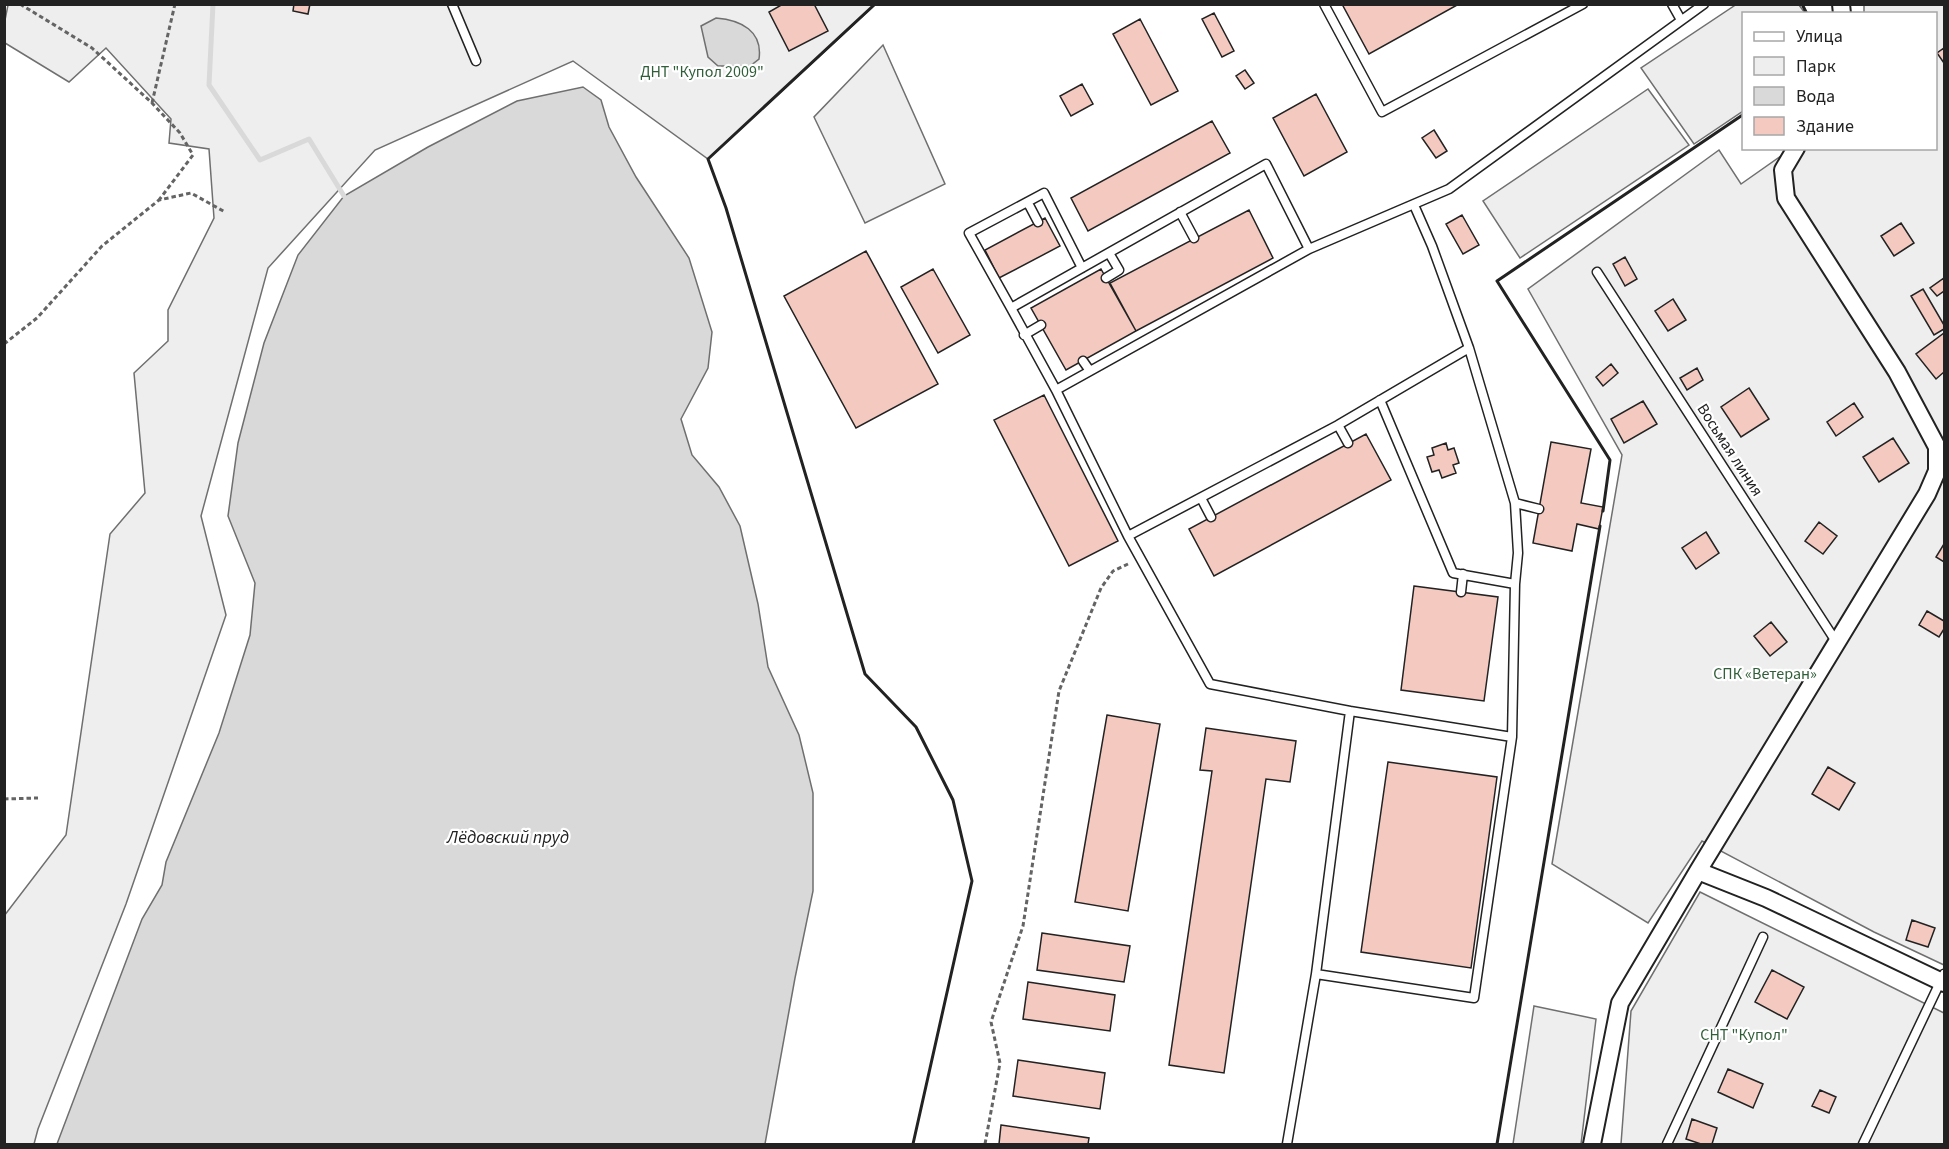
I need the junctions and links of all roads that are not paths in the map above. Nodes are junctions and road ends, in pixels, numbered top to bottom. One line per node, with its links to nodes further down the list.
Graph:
1 (452, 4): 7 (lane)
2 (1324, 4): 3 (lane)
3 (1583, 4)
4 (1672, 4): 6 (lane)
5 (1704, 4): 6 (lane)
6 (1681, 21): 10 (lane)
7 (476, 61)
8 (1795, 150): 37 (street)
9 (1028, 203): 12 (lane); 16 (lane); 19 (lane)
10 (1414, 204): 14 (lane); 22 (lane)
11 (1180, 212): 13 (lane); 14 (lane); 15 (lane)
12 (1038, 222)
13 (1194, 238)
14 (1309, 249): 24 (lane)
15 (1109, 253): 16 (lane); 18 (lane)
16 (1082, 268): 19 (lane)
17 (1598, 272): 37 (lane, Восьмая линия)
18 (1106, 278)
19 (1011, 308): 21 (lane)
20 (1041, 325): 21 (lane)
21 (1024, 334): 25 (lane)
22 (1469, 348): 26 (lane); 30 (lane)
23 (1083, 361): 24 (lane)
24 (1090, 371): 25 (lane)
25 (1056, 390): 33 (lane)
26 (1380, 399): 27 (lane); 34 (lane)
27 (1338, 425): 28 (lane); 29 (lane)
28 (1348, 443)
29 (1201, 498): 32 (lane); 33 (lane)
30 (1515, 503): 31 (lane); 35 (lane)
31 (1539, 508)
32 (1211, 517)
33 (1128, 536): 38 (lane)
34 (1463, 574): 35 (lane); 36 (lane)
35 (1515, 584): 39 (lane)
36 (1461, 592)
37 (1837, 643): 40 (street)
38 (1350, 711): 39 (lane); 42 (lane)
39 (1512, 737): 42 (lane)
40 (1698, 871): 43 (street); 45 (street)
41 (1763, 937): 46 (lane)
42 (1316, 974): 44 (lane)
43 (1943, 979): 47 (lane)
44 (1287, 1144)
45 (1592, 1144)
46 (1667, 1144)
47 (1863, 1144)

